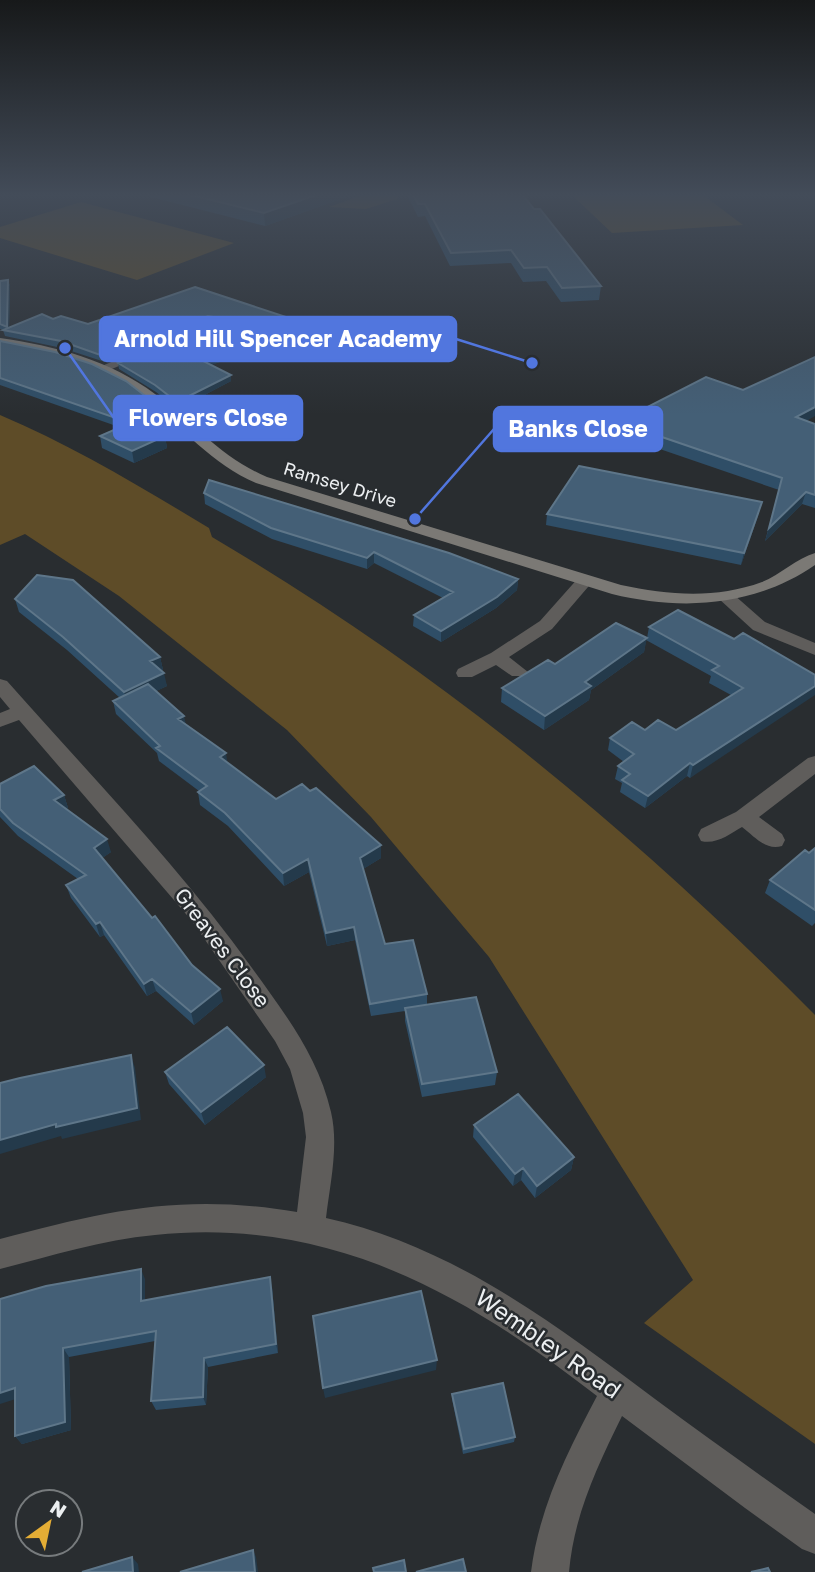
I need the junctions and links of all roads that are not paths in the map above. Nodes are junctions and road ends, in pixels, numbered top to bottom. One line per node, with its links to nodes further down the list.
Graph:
1 (0, 342): 3 (street, Ramsey Drive)
2 (168, 344): 3 (street)
3 (103, 368): 5 (street, Ramsey Drive)
4 (815, 558): 6 (street, Ramsey Drive)
5 (586, 580): 6 (street, Ramsey Drive); 8 (street)
6 (727, 598): 7 (street)
7 (815, 650)
8 (497, 657): 9 (street); 10 (street)
9 (519, 672)
10 (465, 673)
11 (0, 685): 12 (street, Greaves Close)
12 (10, 716): 17 (street, Greaves Close)
13 (815, 763): 14 (street)
14 (744, 817): 15 (street); 16 (street)
15 (709, 835)
16 (774, 840)
17 (310, 1230): 18 (street, Wembley Road); 19 (street, Wembley Road)
18 (0, 1254)
19 (617, 1391): 20 (street, Wembley Road); 21 (street)
20 (815, 1536)
21 (550, 1572)

